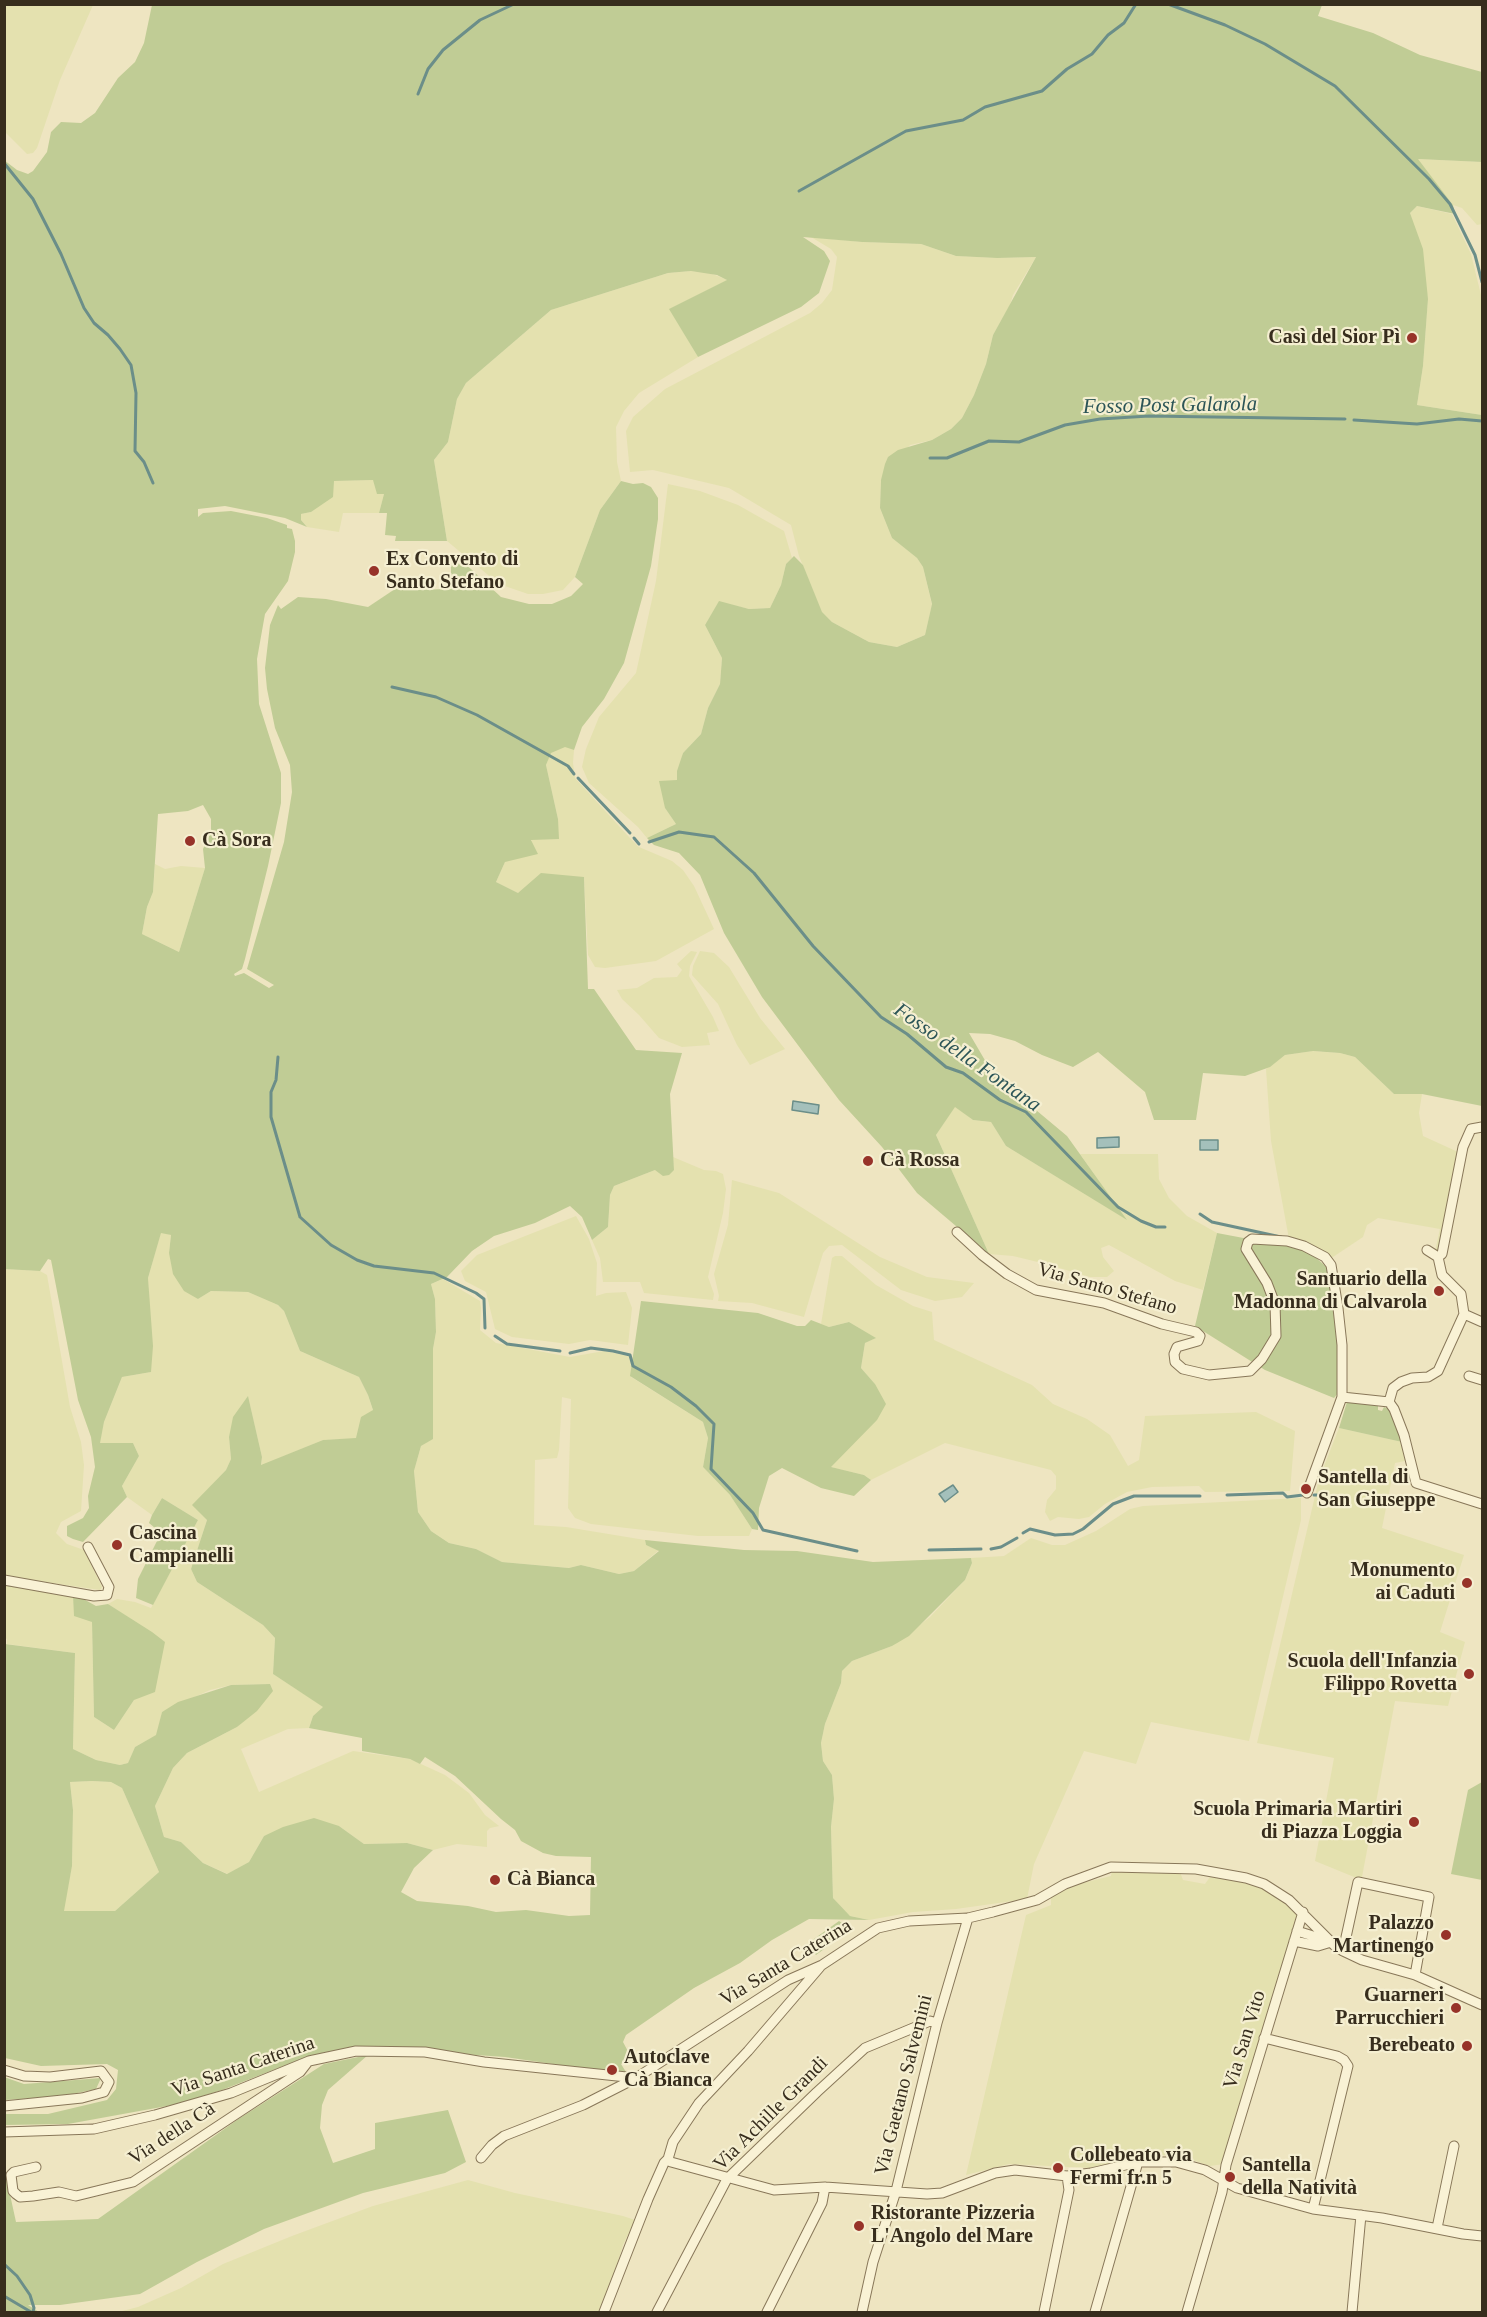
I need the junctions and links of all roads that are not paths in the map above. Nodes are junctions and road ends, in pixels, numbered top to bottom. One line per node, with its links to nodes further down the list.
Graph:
1 (1482, 1127): 4 (street)
2 (957, 1232): 9 (street, Via Santo Stefano)
3 (1427, 1250): 4 (street)
4 (1438, 1257): 5 (street)
5 (1464, 1314): 6 (street); 10 (street)
6 (1482, 1322)
7 (1469, 1376): 8 (street)
8 (1482, 1380)
9 (1341, 1397): 10 (street); 11 (street)
10 (1389, 1402): 12 (street)
11 (1307, 1493)
12 (1482, 1504)
13 (88, 1547): 14 (street)
14 (4, 1580)
15 (1303, 1912): 16 (street, Via Santa Caterina); 18 (street, Via San Vito); 20 (street, Via Santa Caterina)
16 (968, 1918): 17 (street, Via Santa Caterina); 19 (street, Via Gaetano Salvemini)
17 (946, 1919): 19 (street); 22 (street, Via Santa Caterina)
18 (1296, 1936): 20 (street); 26 (street, Via San Vito)
19 (962, 1937): 25 (street, Via Gaetano Salvemini)
20 (1331, 1942): 21 (street, Via Santa Caterina)
21 (1343, 1951): 23 (street, Via Santa Caterina); 23 (street)
22 (822, 1965): 29 (street, Via Santa Caterina); 34 (street)
23 (1415, 1976): 24 (street, Via Santa Caterina)
24 (1479, 2004)
25 (937, 2023): 39 (street, Via Achille Grandi); 43 (street, Via Gaetano Salvemini)
26 (1264, 2038): 40 (street, Via San Vito); 44 (street)
27 (309, 2061): 29 (street, Via Santa Caterina); 31 (street, Via Santa Caterina); 36 (street, Via della Cà)
28 (4, 2070): 30 (street)
29 (636, 2078): 33 (street, Via Santa Caterina)
30 (4, 2106)
31 (4, 2132)
32 (1454, 2146): 46 (street)
33 (481, 2158)
34 (668, 2159): 39 (street); 48 (street)
35 (1138, 2162): 37 (street); 40 (street); 53 (street)
36 (36, 2167)
37 (1078, 2175): 38 (street); 42 (street)
38 (1067, 2176): 42 (street); 43 (street)
39 (727, 2179): 41 (street); 49 (street, Via Achille Grandi)
40 (1223, 2179): 44 (street); 54 (street, Via San Vito)
41 (825, 2187): 43 (street); 50 (street)
42 (1069, 2190): 52 (street)
43 (896, 2191): 51 (street, Via Gaetano Salvemini)
44 (1313, 2209): 45 (street)
45 (1361, 2215): 46 (street); 55 (street)
46 (1437, 2228): 47 (street)
47 (1482, 2236)
48 (604, 2313)
49 (657, 2313)
50 (767, 2313)
51 (862, 2313)
52 (1044, 2313)
53 (1095, 2313)
54 (1187, 2313)
55 (1353, 2313)

